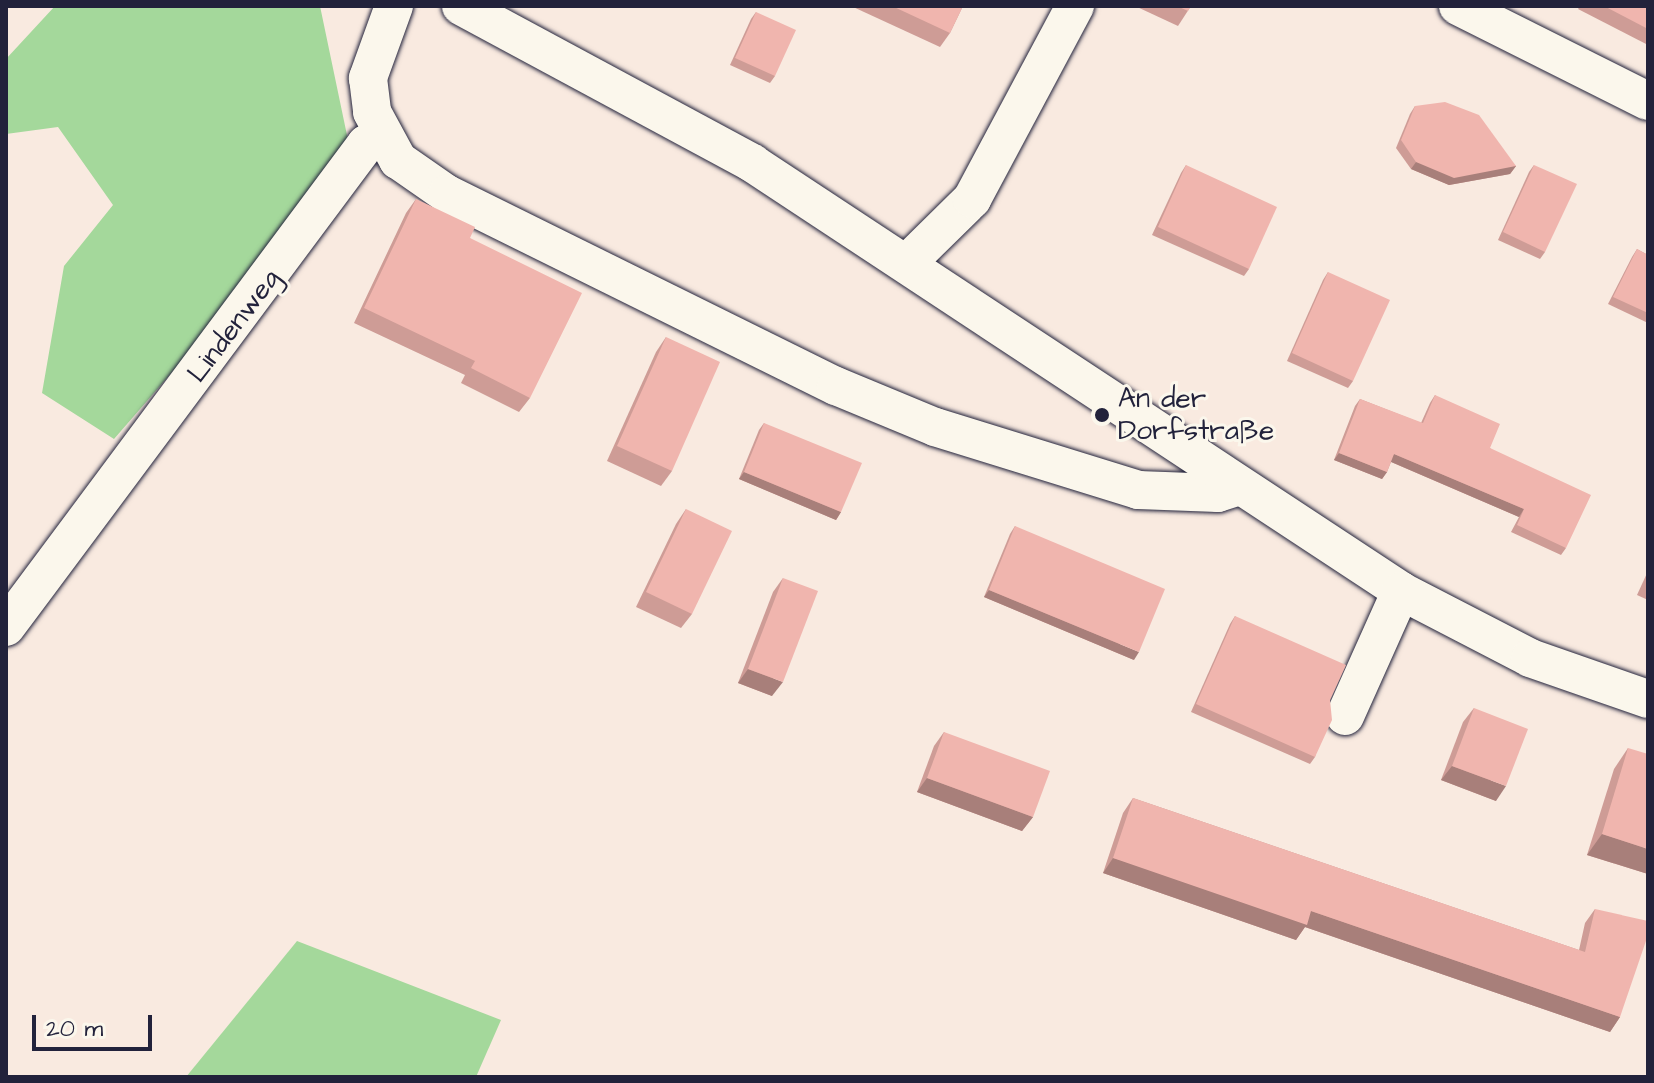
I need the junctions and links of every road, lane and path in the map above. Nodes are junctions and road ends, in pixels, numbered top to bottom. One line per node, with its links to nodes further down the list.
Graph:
1 (394, 6): 6 (street)
2 (461, 6): 7 (street)
3 (1075, 6): 7 (street)
4 (1458, 6): 5 (street)
5 (1648, 101)
6 (381, 136): 8 (street); 10 (street, Lindenweg)
7 (908, 262): 8 (street)
8 (1240, 486): 9 (street)
9 (1401, 591): 11 (street); 12 (street)
10 (6, 627)
11 (1648, 699)
12 (1345, 716)

